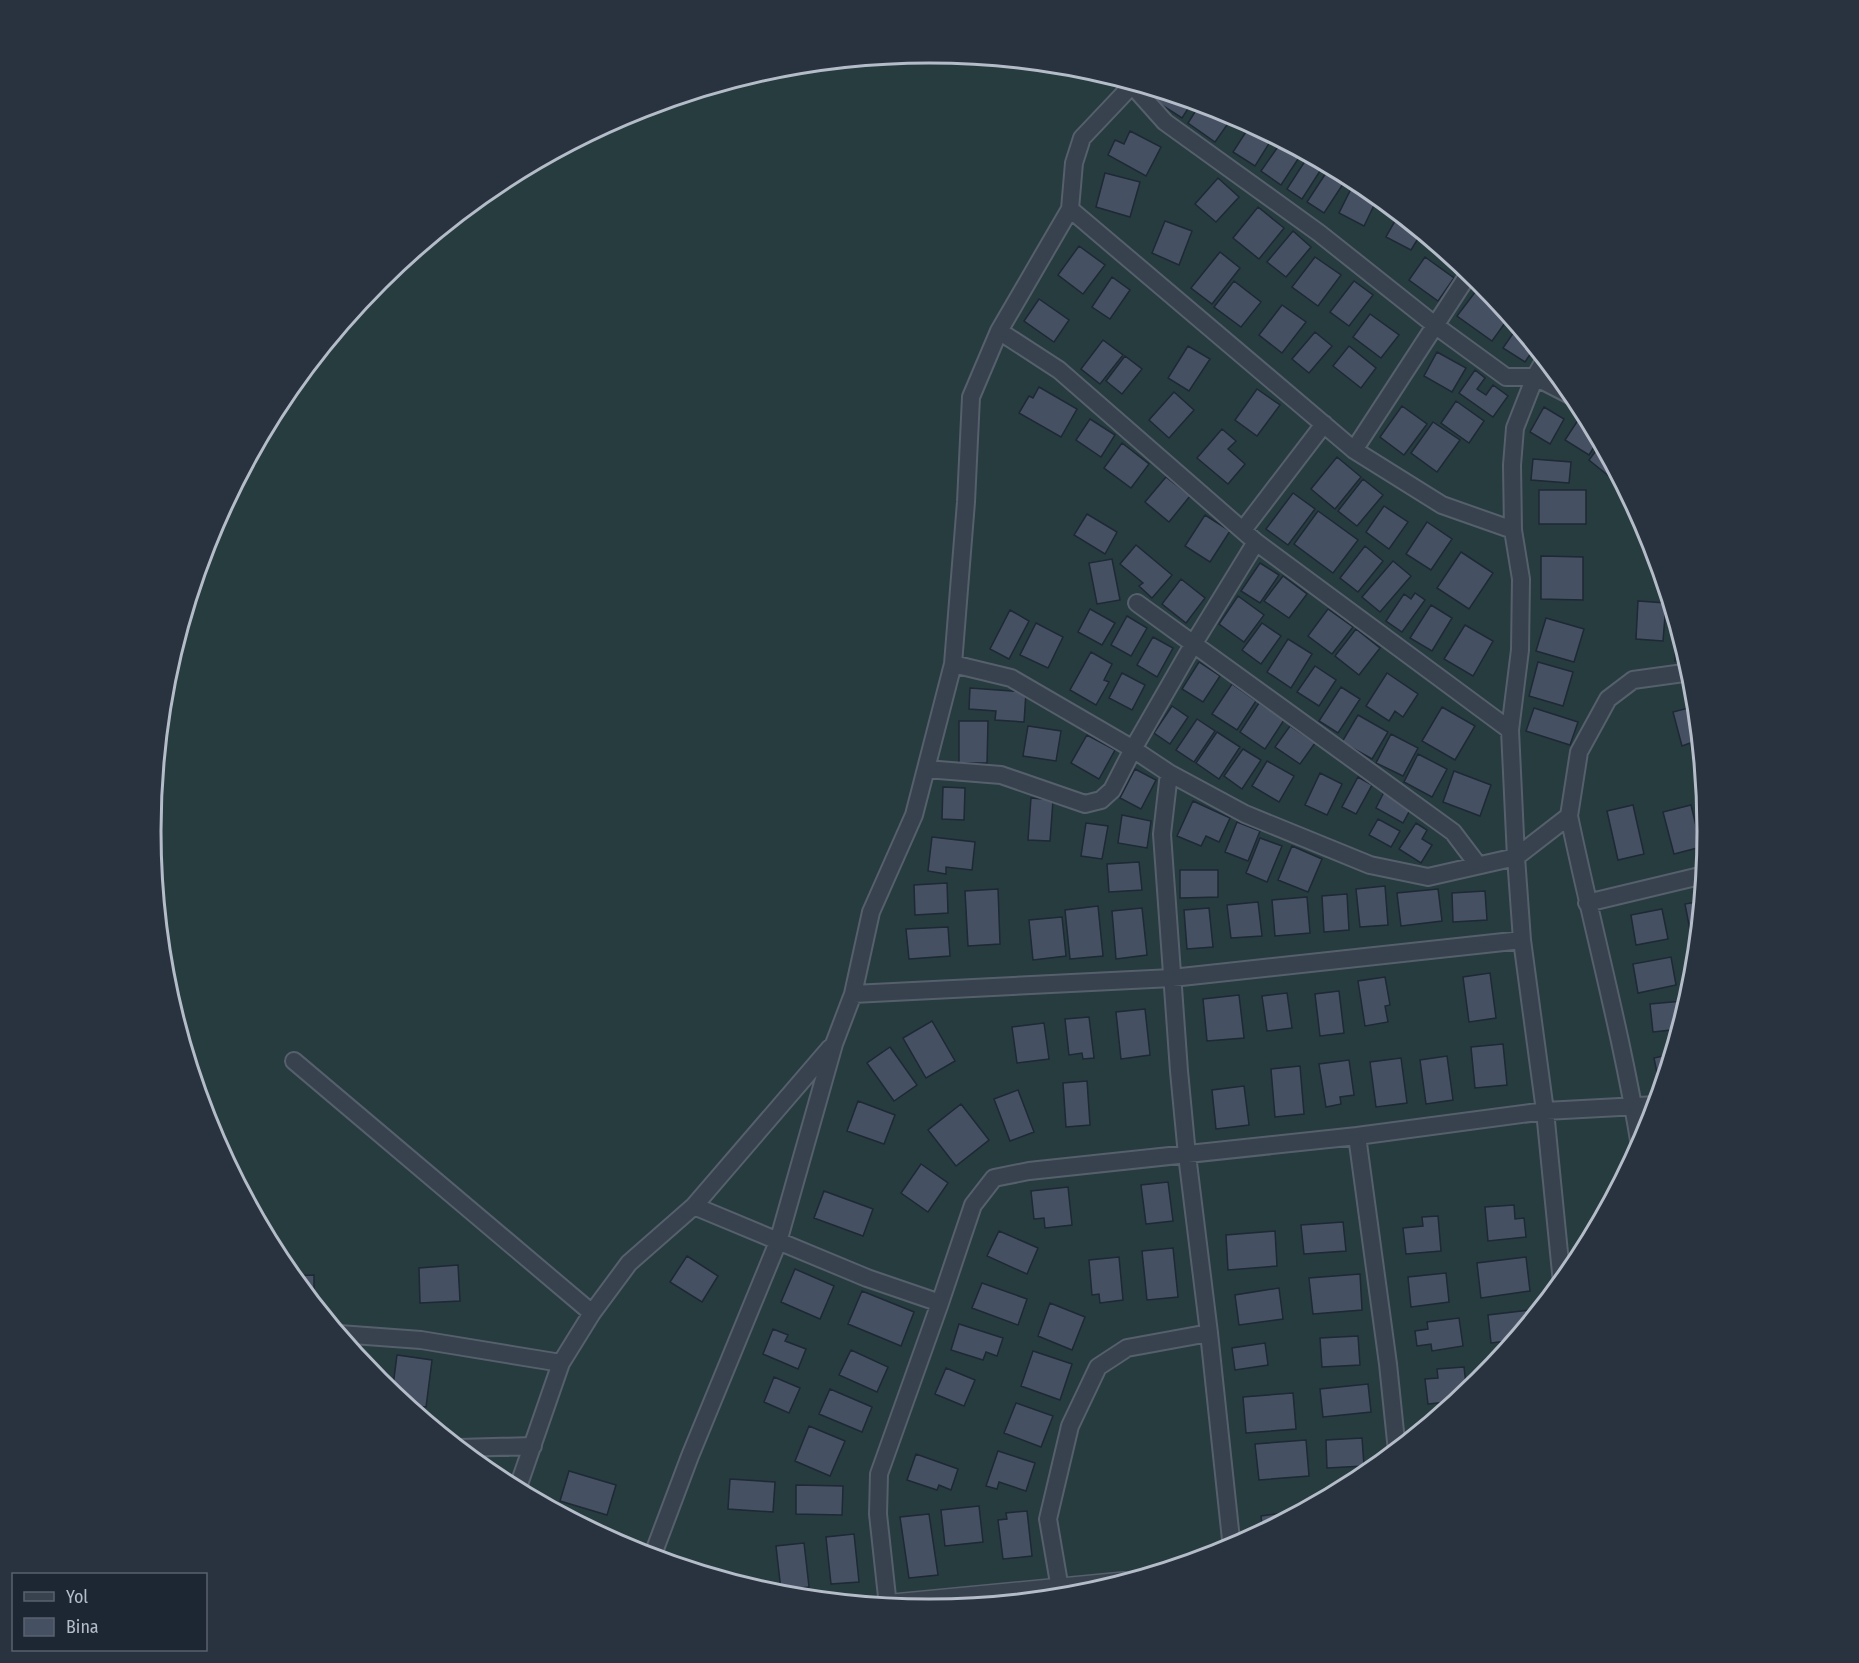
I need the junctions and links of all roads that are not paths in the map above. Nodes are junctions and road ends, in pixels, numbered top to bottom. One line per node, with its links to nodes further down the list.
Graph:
1 (1128, 89): 3 (street)
2 (1140, 93): 5 (street)
3 (1070, 209): 6 (street); 10 (street)
4 (1465, 280): 5 (street)
5 (1436, 326): 8 (street); 11 (street)
6 (999, 331): 12 (street); 17 (street)
7 (1541, 367): 8 (street)
8 (1535, 377): 9 (street); 13 (street)
9 (1556, 388)
10 (1324, 424): 11 (street); 12 (street)
11 (1354, 450): 13 (street)
12 (1243, 530): 14 (street)
13 (1513, 530): 19 (street)
14 (1256, 542): 16 (street); 19 (street)
15 (1137, 603): 16 (street)
16 (1194, 644): 20 (street); 25 (street)
17 (952, 664): 20 (street); 21 (street)
18 (1681, 673): 23 (street)
19 (1510, 730): 24 (street)
20 (1133, 749): 21 (street); 22 (street)
21 (926, 769): 30 (street)
22 (1169, 773): 25 (street); 29 (street)
23 (1569, 816): 24 (street); 27 (street)
24 (1516, 857): 25 (street); 28 (street)
25 (1478, 866)
26 (1696, 877): 27 (street)
27 (1587, 903): 34 (street)
28 (1522, 940): 29 (street); 35 (street)
29 (1172, 978): 30 (street); 38 (street)
30 (853, 994): 31 (street)
31 (834, 1044): 39 (street); 40 (street)
32 (294, 1061): 43 (street)
33 (1647, 1106): 34 (street)
34 (1634, 1107): 35 (street); 36 (street)
35 (1545, 1111): 37 (street); 41 (street)
36 (1638, 1131)
37 (1357, 1136): 38 (street); 47 (street)
38 (1187, 1155): 42 (street); 44 (street)
39 (694, 1206): 40 (street); 43 (street)
40 (777, 1242): 42 (street); 52 (street)
41 (1561, 1269)
42 (940, 1304): 55 (street)
43 (592, 1313): 46 (street)
44 (1209, 1333): 51 (street); 53 (street)
45 (349, 1335): 46 (street)
46 (561, 1363): 48 (street)
47 (1396, 1442)
48 (533, 1446): 49 (street); 50 (street)
49 (471, 1448)
50 (520, 1481)
51 (1231, 1539)
52 (655, 1549)
53 (1060, 1589)
54 (1046, 1590): 56 (street)
55 (885, 1598)
56 (959, 1599)

